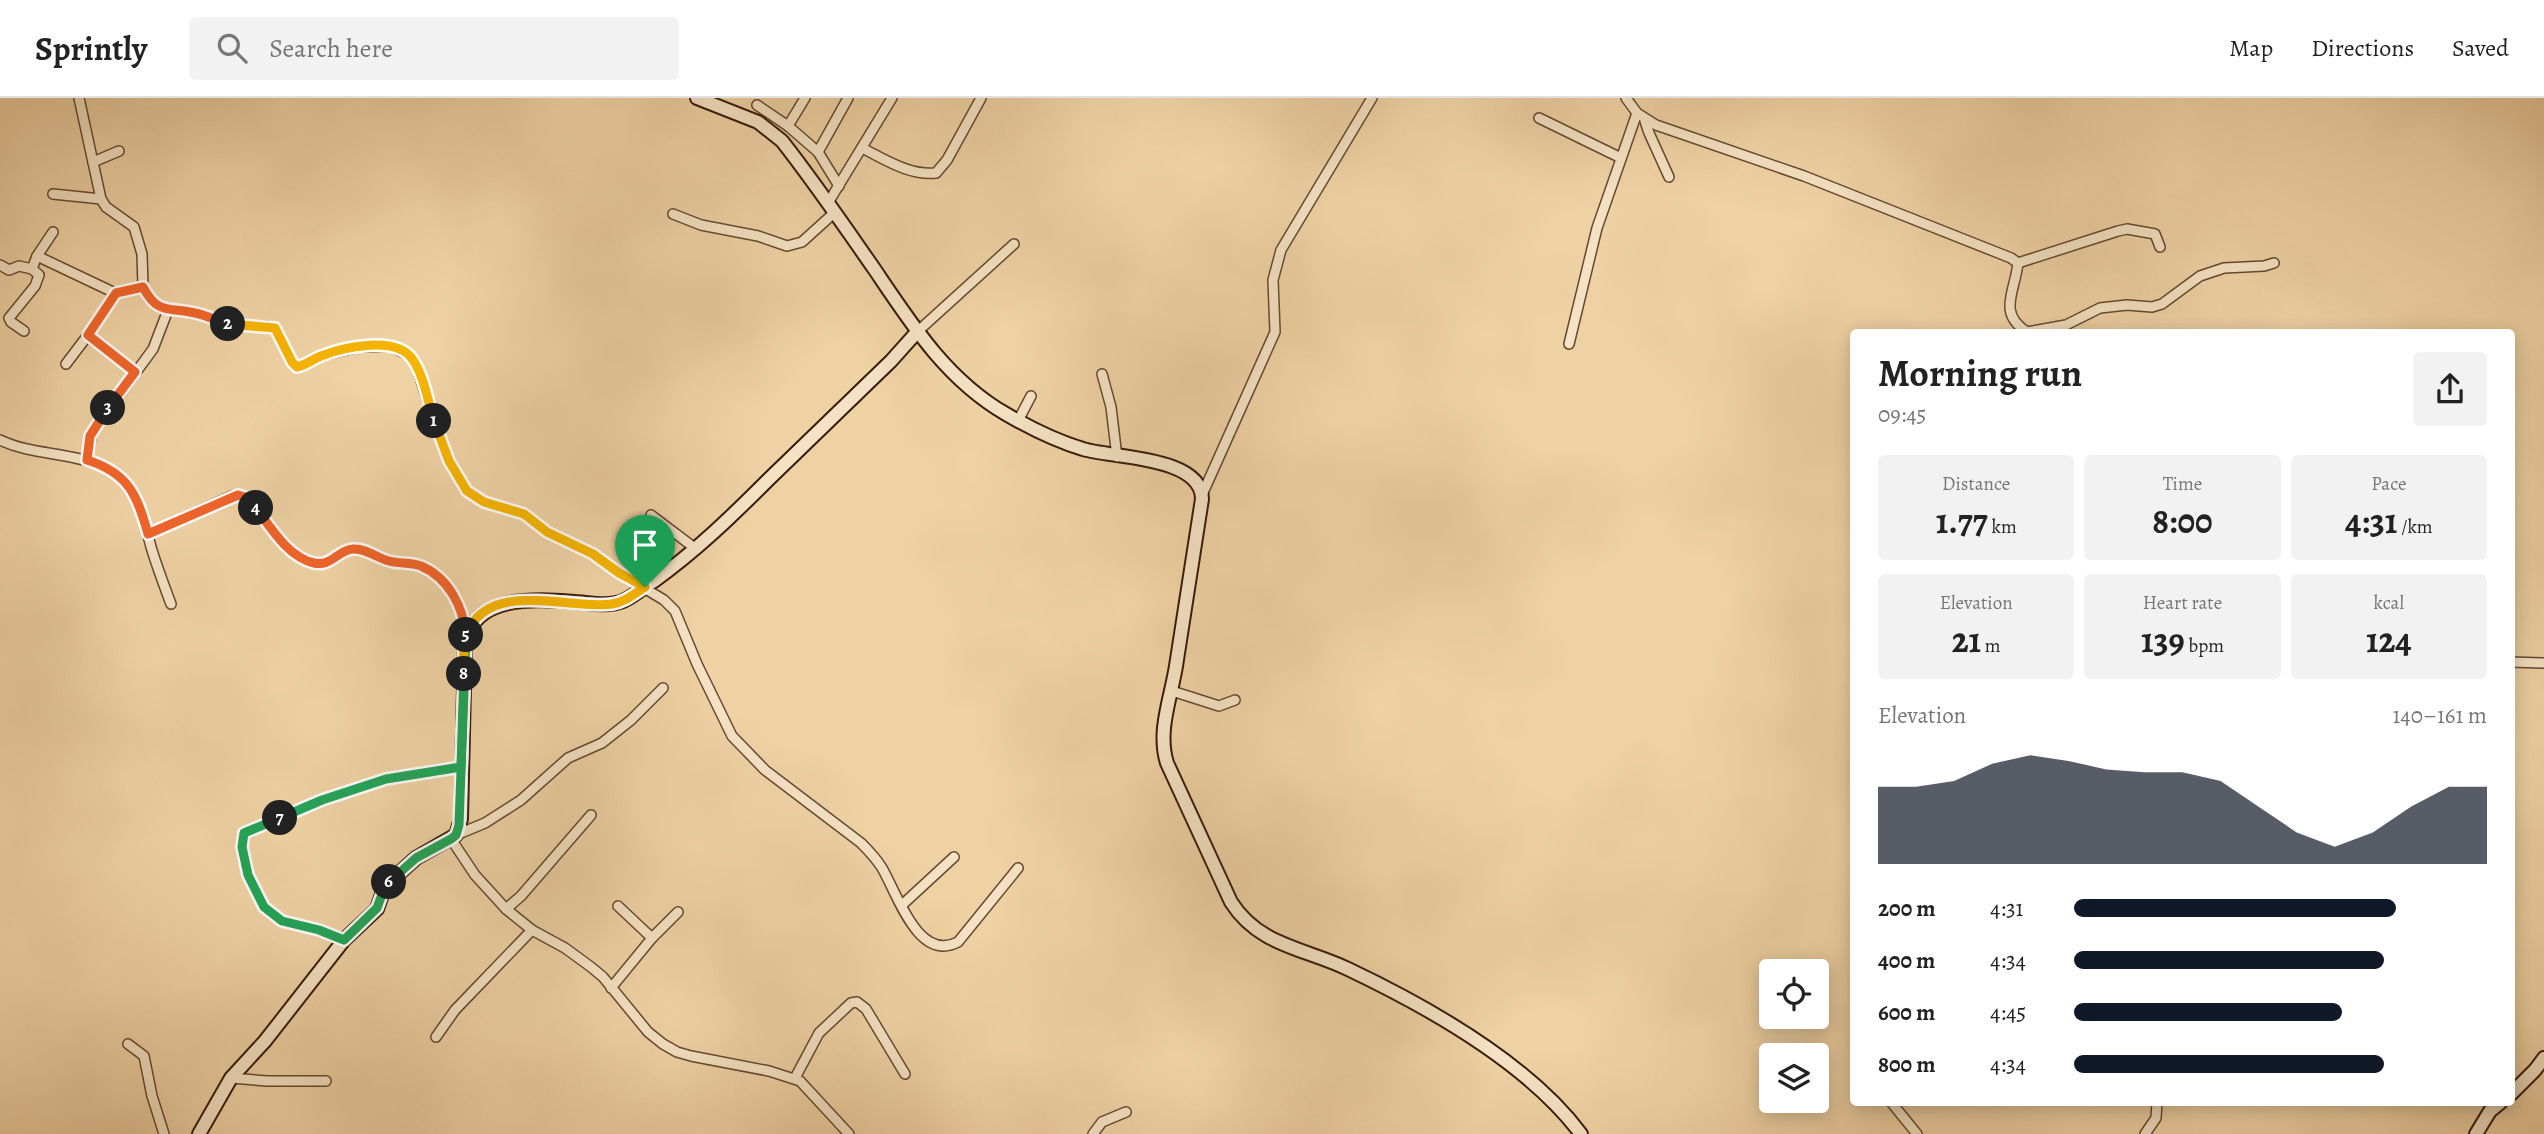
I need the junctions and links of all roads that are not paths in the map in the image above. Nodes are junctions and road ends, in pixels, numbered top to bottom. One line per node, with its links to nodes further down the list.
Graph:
1 (79, 98): 19 (street)
2 (697, 98): 11 (street)
3 (805, 98): 14 (street)
4 (848, 98): 17 (street)
5 (892, 98): 15 (street)
6 (981, 98): 15 (street)
7 (1372, 98): 51 (street)
8 (1626, 98): 10 (street)
9 (759, 101): 11 (street); 14 (street)
10 (1637, 113): 13 (street); 18 (street)
11 (749, 118): 24 (street)
12 (1539, 118): 18 (street)
13 (1645, 121): 20 (street); 30 (street)
14 (788, 126): 17 (street)
15 (862, 148): 21 (street)
16 (119, 151): 19 (street)
17 (818, 152): 21 (street)
18 (1621, 159): 42 (street)
19 (93, 162): 23 (street)
20 (1669, 177)
21 (838, 186): 24 (street)
22 (53, 194): 23 (street)
23 (100, 199): 34 (street)
24 (831, 208): 25 (street); 40 (street)
25 (673, 214)
26 (52, 232): 29 (street)
27 (1014, 244): 40 (street)
28 (2160, 247): 30 (street)
29 (37, 256): 33 (street); 35 (street)
30 (2018, 263): 37 (street)
31 (2274, 263): 38 (street)
32 (0, 265): 33 (street)
33 (32, 269): 39 (street)
34 (143, 287): 35 (street); 36 (street)
35 (116, 293): 41 (street)
36 (169, 310): 44 (street); 55 (street)
37 (2022, 329)
38 (2044, 329)
39 (24, 331)
40 (917, 332): 47 (street); 54 (street)
41 (88, 335): 43 (street); 44 (street)
42 (1569, 344)
43 (66, 364)
44 (135, 372): 50 (street)
45 (1102, 374): 49 (street)
46 (1031, 396): 47 (street)
47 (1018, 421): 49 (street)
48 (0, 440): 50 (street)
49 (1118, 457): 51 (street)
50 (87, 460): 53 (street)
51 (1202, 495): 61 (street)
52 (650, 514): 54 (street)
53 (148, 534): 56 (street); 57 (street)
54 (696, 549): 55 (street)
55 (645, 587): 57 (street); 68 (street)
56 (171, 604)
57 (467, 635): 63 (street)
58 (2515, 662): 59 (street)
59 (2544, 663)
60 (663, 688): 65 (street)
61 (1172, 691): 62 (street); 92 (street)
62 (1235, 700)
63 (461, 767): 65 (street); 74 (street)
64 (590, 815): 70 (street)
65 (453, 837): 70 (street); 74 (street)
66 (954, 857): 68 (street)
67 (1018, 868): 68 (street)
68 (902, 905)
69 (618, 906): 73 (street)
70 (506, 909): 72 (street)
71 (678, 912): 73 (street)
72 (532, 930): 75 (street); 76 (street)
73 (652, 938): 75 (street)
74 (344, 940): 80 (street)
75 (611, 988): 81 (street)
76 (436, 1037)
77 (128, 1044): 88 (street)
78 (2544, 1058): 83 (street)
79 (905, 1074): 81 (street)
80 (231, 1078): 82 (street); 89 (street)
81 (795, 1078): 90 (street)
82 (326, 1080)
83 (2515, 1086)
84 (1894, 1106): 93 (street)
85 (2157, 1106): 94 (street)
86 (2496, 1106): 95 (street)
87 (1126, 1112): 91 (street)
88 (164, 1134)
89 (199, 1134)
90 (849, 1134)
91 (1093, 1134)
92 (1581, 1134)
93 (1917, 1134)
94 (2145, 1134)
95 (2476, 1134)

